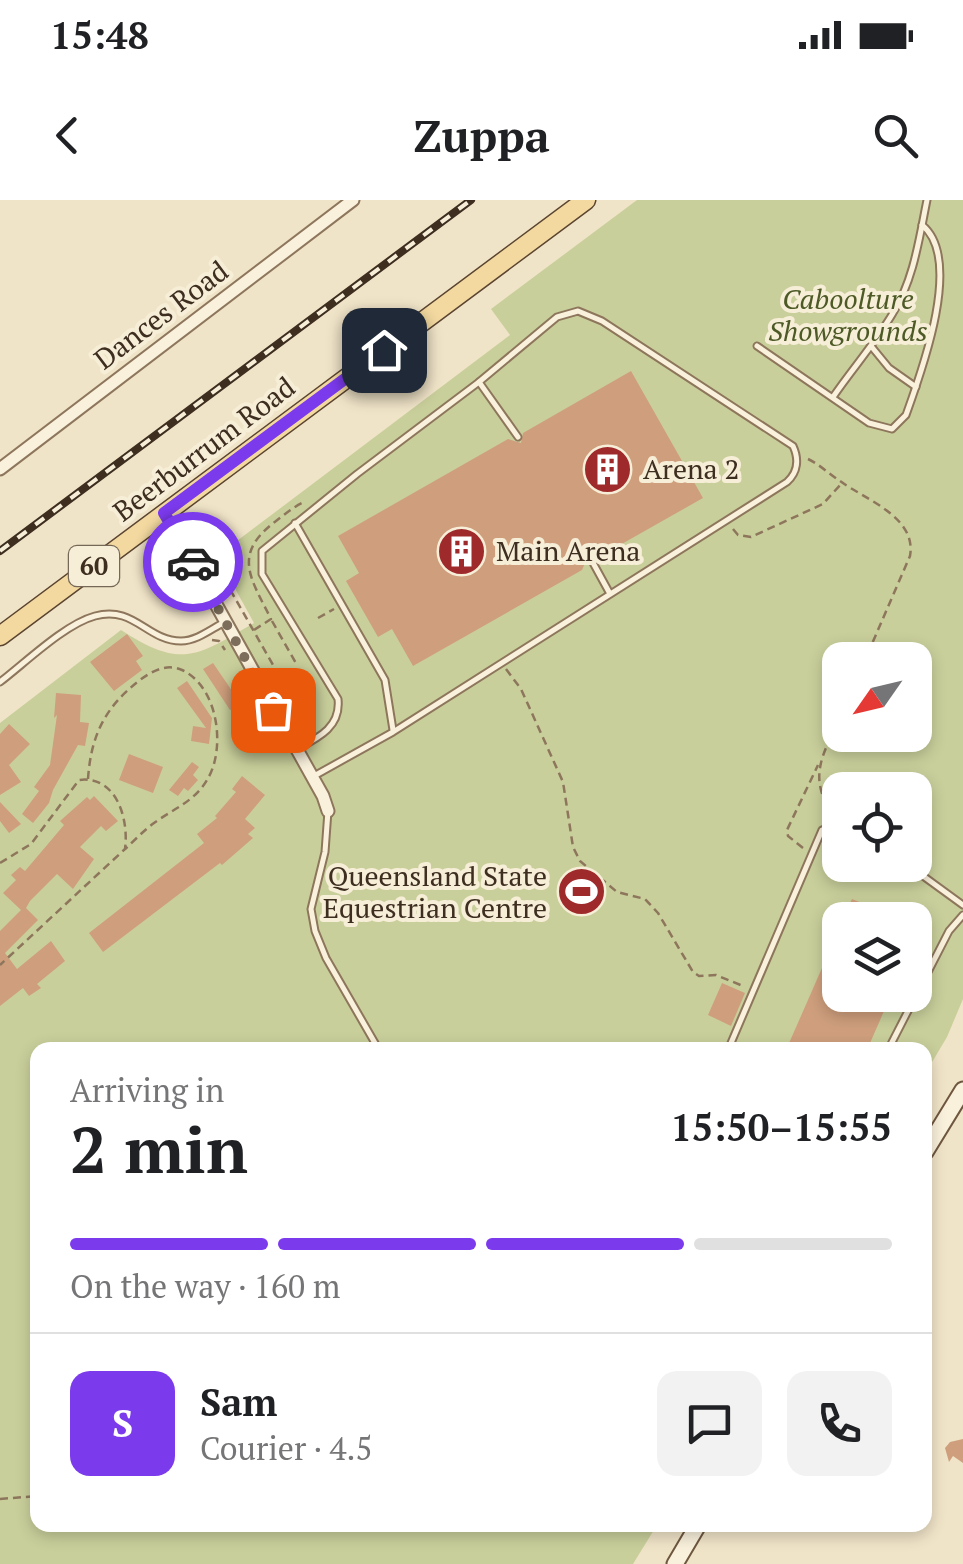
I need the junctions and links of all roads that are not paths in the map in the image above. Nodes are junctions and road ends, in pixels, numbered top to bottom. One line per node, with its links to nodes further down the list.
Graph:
1 (353, 200): 13 (street, Dances Road)
2 (586, 200): 14 (main road, Beerburrum Road / 60)
3 (928, 200): 4 (lane)
4 (922, 226): 5 (lane); 7 (lane)
5 (946, 250)
6 (946, 305): 10 (lane)
7 (870, 345): 10 (lane); 11 (lane)
8 (757, 346): 11 (lane)
9 (479, 382): 12 (lane); 15 (lane); 17 (lane)
10 (916, 388): 11 (lane)
11 (832, 398)
12 (518, 436)
13 (0, 469)
14 (164, 513): 18 (street); 19 (main road, Beerburrum Road / 60)
15 (295, 523): 21 (lane); 22 (lane)
16 (592, 561): 17 (lane)
17 (609, 592): 21 (lane)
18 (226, 622): 20 (lane); 22 (street)
19 (0, 636)
20 (0, 682)
21 (393, 732): 23 (lane)
22 (296, 749): 23 (street)
23 (312, 778): 24 (street)
24 (328, 812): 29 (lane)
25 (822, 830): 30 (lane)
26 (931, 882): 27 (lane)
27 (963, 906)
28 (963, 915): 31 (lane)
29 (375, 1042)
30 (731, 1042)
31 (892, 1042)
32 (963, 1090): 33 (main road)
33 (932, 1141)
34 (694, 1532): 35 (main road)
35 (675, 1564)

